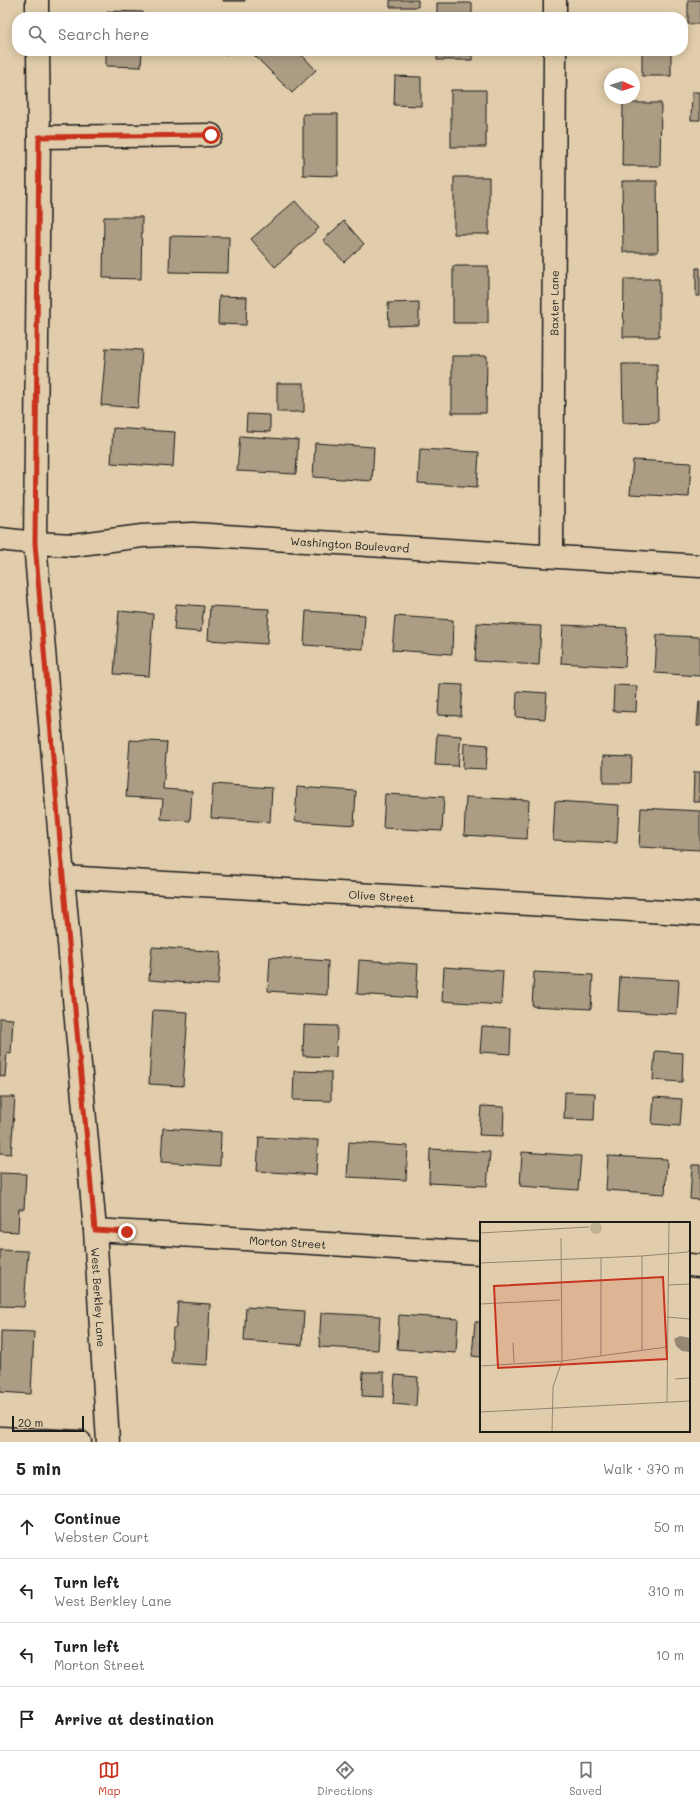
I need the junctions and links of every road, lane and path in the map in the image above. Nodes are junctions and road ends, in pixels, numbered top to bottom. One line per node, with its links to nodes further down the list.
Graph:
1 (37, 0): 3 (street)
2 (555, 0): 4 (street)
3 (37, 12)
4 (555, 12)
5 (38, 56): 8 (street, West Berkley Lane)
6 (555, 56): 11 (street, Baxter Lane)
7 (211, 135): 8 (street)
8 (39, 137): 10 (street, West Berkley Lane)
9 (0, 539): 10 (street, Washington Boulevard)
10 (35, 543): 11 (street, Washington Boulevard); 13 (street, West Berkley Lane)
11 (552, 556): 12 (street, Washington Boulevard)
12 (700, 566)
13 (63, 877): 14 (street, Olive Street); 15 (street, West Berkley Lane)
14 (700, 914)
15 (95, 1230): 16 (street, Morton Street); 21 (street, West Berkley Lane)
16 (480, 1253)
17 (690, 1265): 18 (street)
18 (700, 1266)
19 (0, 1438): 20 (street)
20 (80, 1442)
21 (108, 1442)

